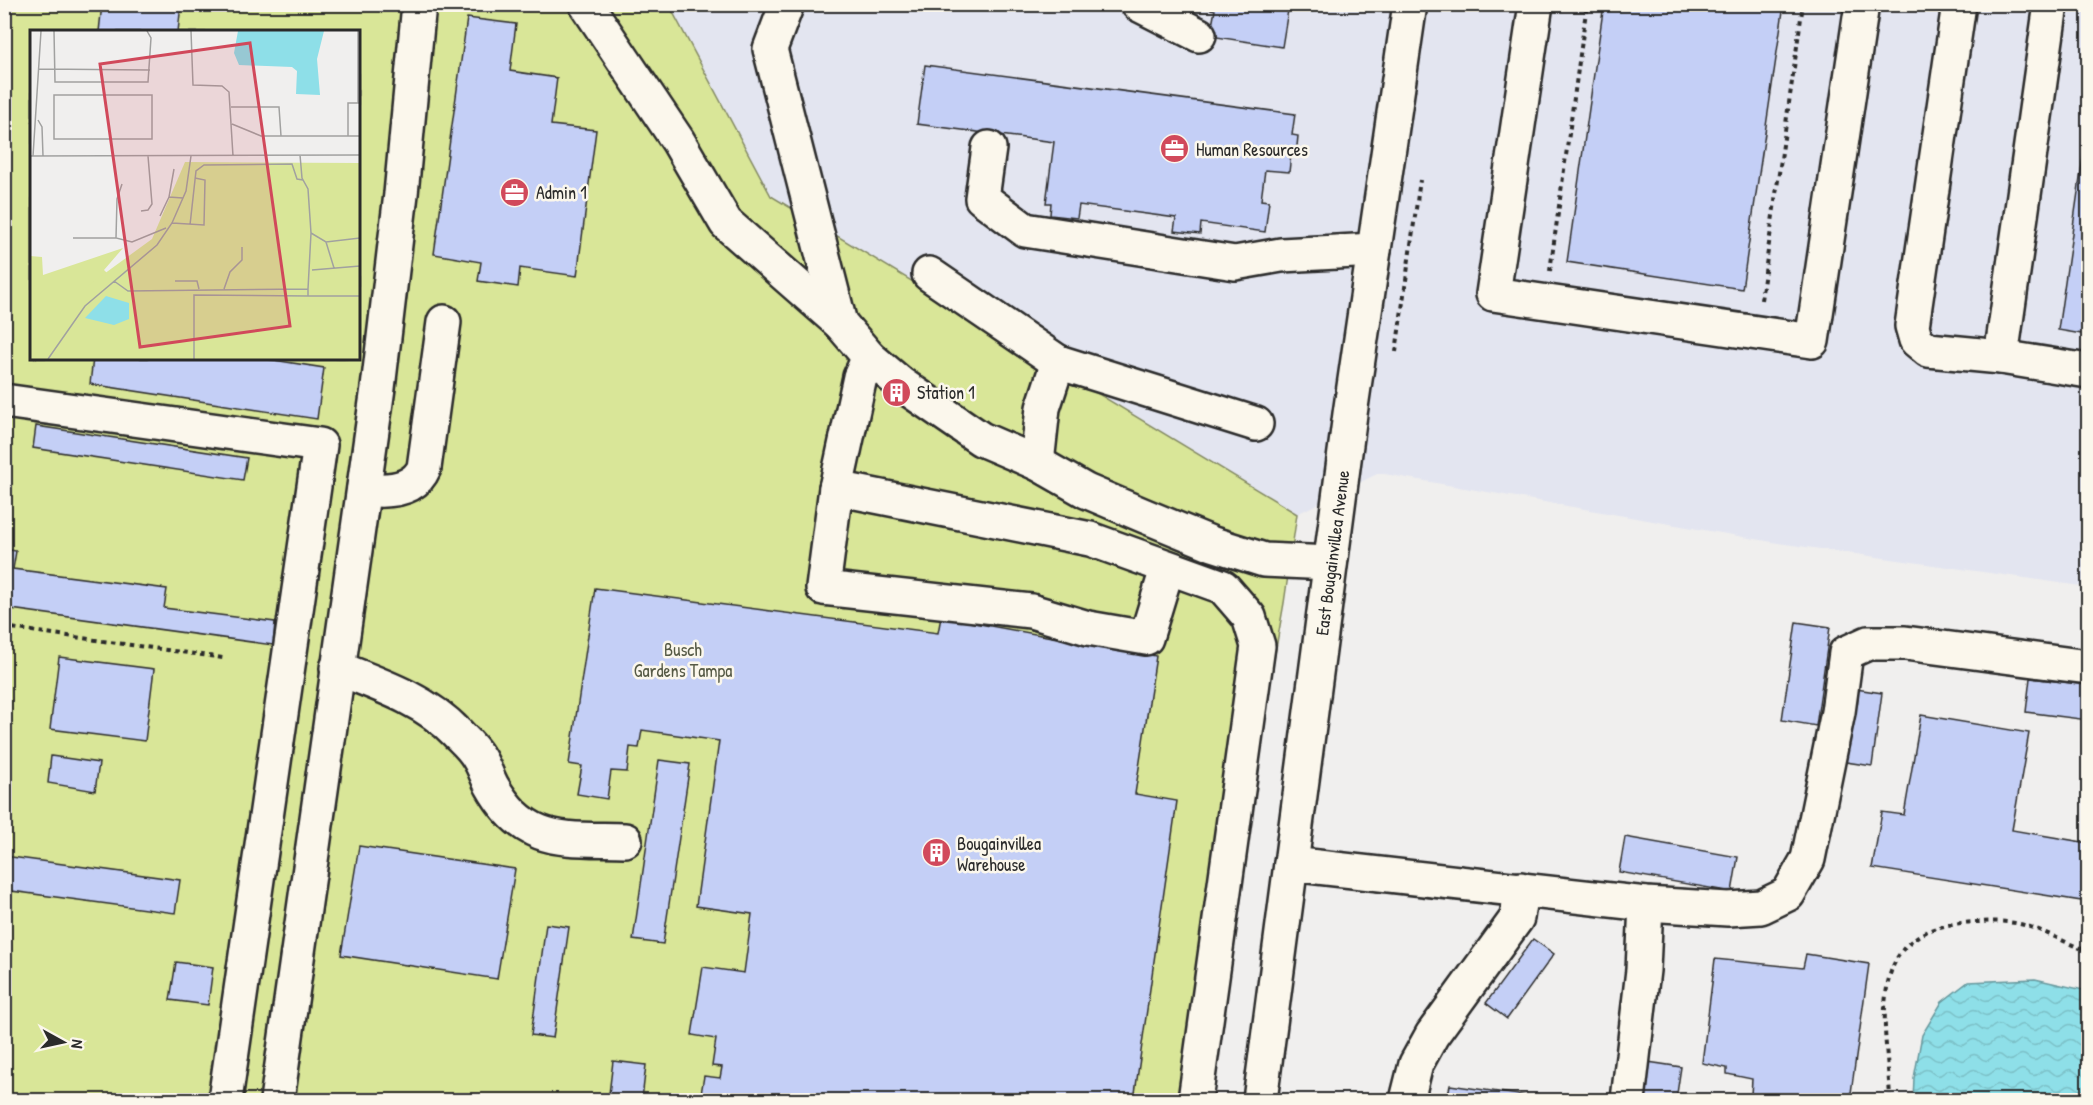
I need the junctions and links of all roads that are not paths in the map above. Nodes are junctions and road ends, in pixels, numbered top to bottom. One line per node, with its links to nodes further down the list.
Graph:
1 (419, 4): 24 (street)
2 (586, 4): 15 (street)
3 (787, 4): 15 (street)
4 (1138, 4): 10 (street)
5 (1410, 4): 12 (street, East Bougainvillea Avenue)
6 (1536, 4): 7 (street)
7 (1862, 4)
8 (1959, 4): 17 (street)
9 (2051, 4): 17 (street)
10 (1199, 34)
11 (989, 148): 12 (street)
12 (1374, 250): 25 (street, East Bougainvillea Avenue)
13 (929, 274): 18 (street)
14 (444, 322): 24 (street)
15 (840, 323): 16 (street)
16 (869, 357): 22 (street); 23 (street)
17 (2001, 357): 19 (street)
18 (1058, 362): 21 (street); 22 (street)
19 (2088, 371)
20 (4, 401): 33 (street)
21 (1256, 424)
22 (1037, 463): 25 (street)
23 (836, 488): 26 (street); 26 (street)
24 (363, 489): 28 (street)
25 (1330, 563): 30 (street, East Bougainvillea Avenue)
26 (1167, 569): 35 (street)
27 (2088, 667): 32 (street)
28 (337, 668): 29 (street); 34 (street)
29 (625, 840)
30 (1291, 864): 31 (street); 36 (street, East Bougainvillea Avenue)
31 (1521, 889): 32 (street); 37 (street)
32 (1646, 904): 38 (street)
33 (225, 1101)
34 (277, 1101)
35 (1196, 1101)
36 (1260, 1101)
37 (1407, 1101)
38 (1628, 1101)

